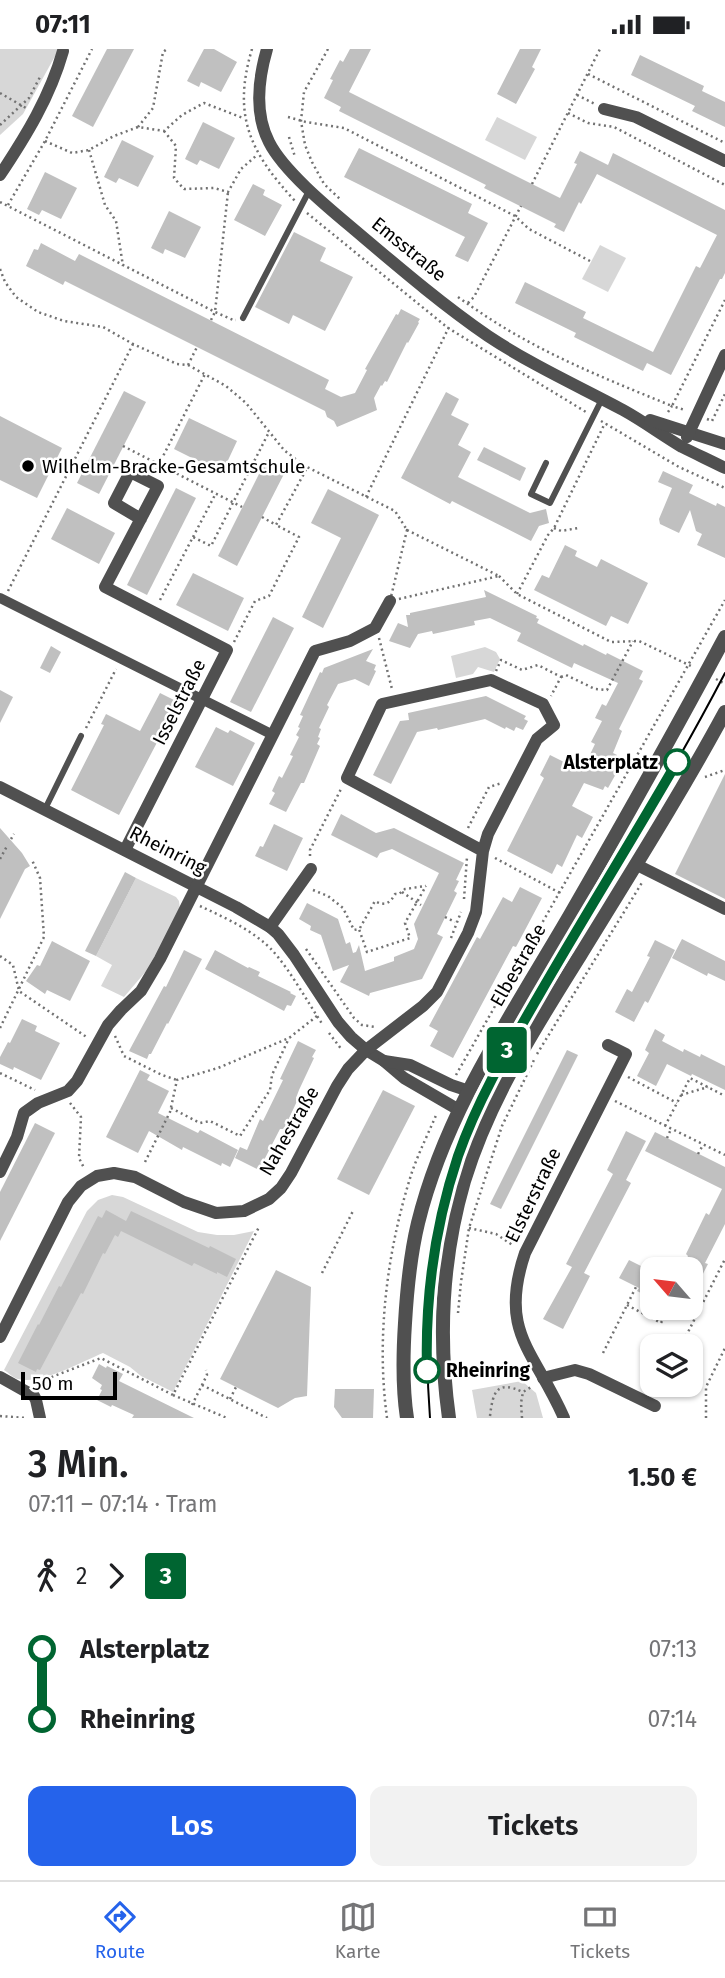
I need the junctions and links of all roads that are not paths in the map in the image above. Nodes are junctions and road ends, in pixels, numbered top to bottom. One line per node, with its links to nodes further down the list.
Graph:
1 (267, 49): 6 (street, Emsstraße)
2 (61, 50): 5 (street)
3 (604, 109): 4 (street)
4 (725, 161)
5 (0, 175)
6 (310, 189): 7 (lane); 9 (street, Emsstraße)
7 (243, 318)
8 (725, 355): 11 (street)
9 (602, 399): 10 (street, Emsstraße); 14 (lane)
10 (626, 412): 11 (street, Emsstraße); 13 (street, Emsstraße)
11 (690, 432): 12 (street, Emsstraße); 13 (street)
12 (725, 445)
13 (682, 447): 15 (street, Emsstraße)
14 (546, 463)
15 (725, 468)
16 (141, 519): 16 (street, Isselstraße); 20 (street, Isselstraße)
17 (2, 599): 20 (street)
18 (390, 601): 22 (street)
19 (725, 638): 36 (street, Elbestraße)
20 (201, 700): 22 (street); 26 (street, Isselstraße)
21 (725, 712): 28 (street)
22 (273, 735): 30 (street)
23 (81, 736): 25 (lane)
24 (0, 787): 25 (street, Rheinring)
25 (45, 809): 26 (street, Rheinring)
26 (125, 850): 30 (street, Rheinring)
27 (483, 851): 27 (street, Nahestraße); 34 (street, Nahestraße)
28 (643, 868): 31 (street); 45 (street)
29 (311, 869): 32 (street)
30 (195, 886): 32 (street, Rheinring); 38 (street)
31 (725, 909)
32 (270, 927): 34 (street, Rheinring)
33 (608, 1045): 41 (street, Elsterstraße)
34 (366, 1050): 35 (street, Rheinring); 39 (street, Nahestraße)
35 (384, 1061): 36 (street, Rheinring); 37 (street, Rheinring)
36 (469, 1091): 37 (street, Elbestraße)
37 (459, 1110): 44 (street, Elbestraße)
38 (0, 1172)
39 (0, 1337)
40 (0, 1377): 43 (street)
41 (544, 1378): 42 (street); 46 (street, Elsterstraße)
42 (655, 1406)
43 (40, 1418)
44 (407, 1418)
45 (449, 1418)
46 (564, 1418)

